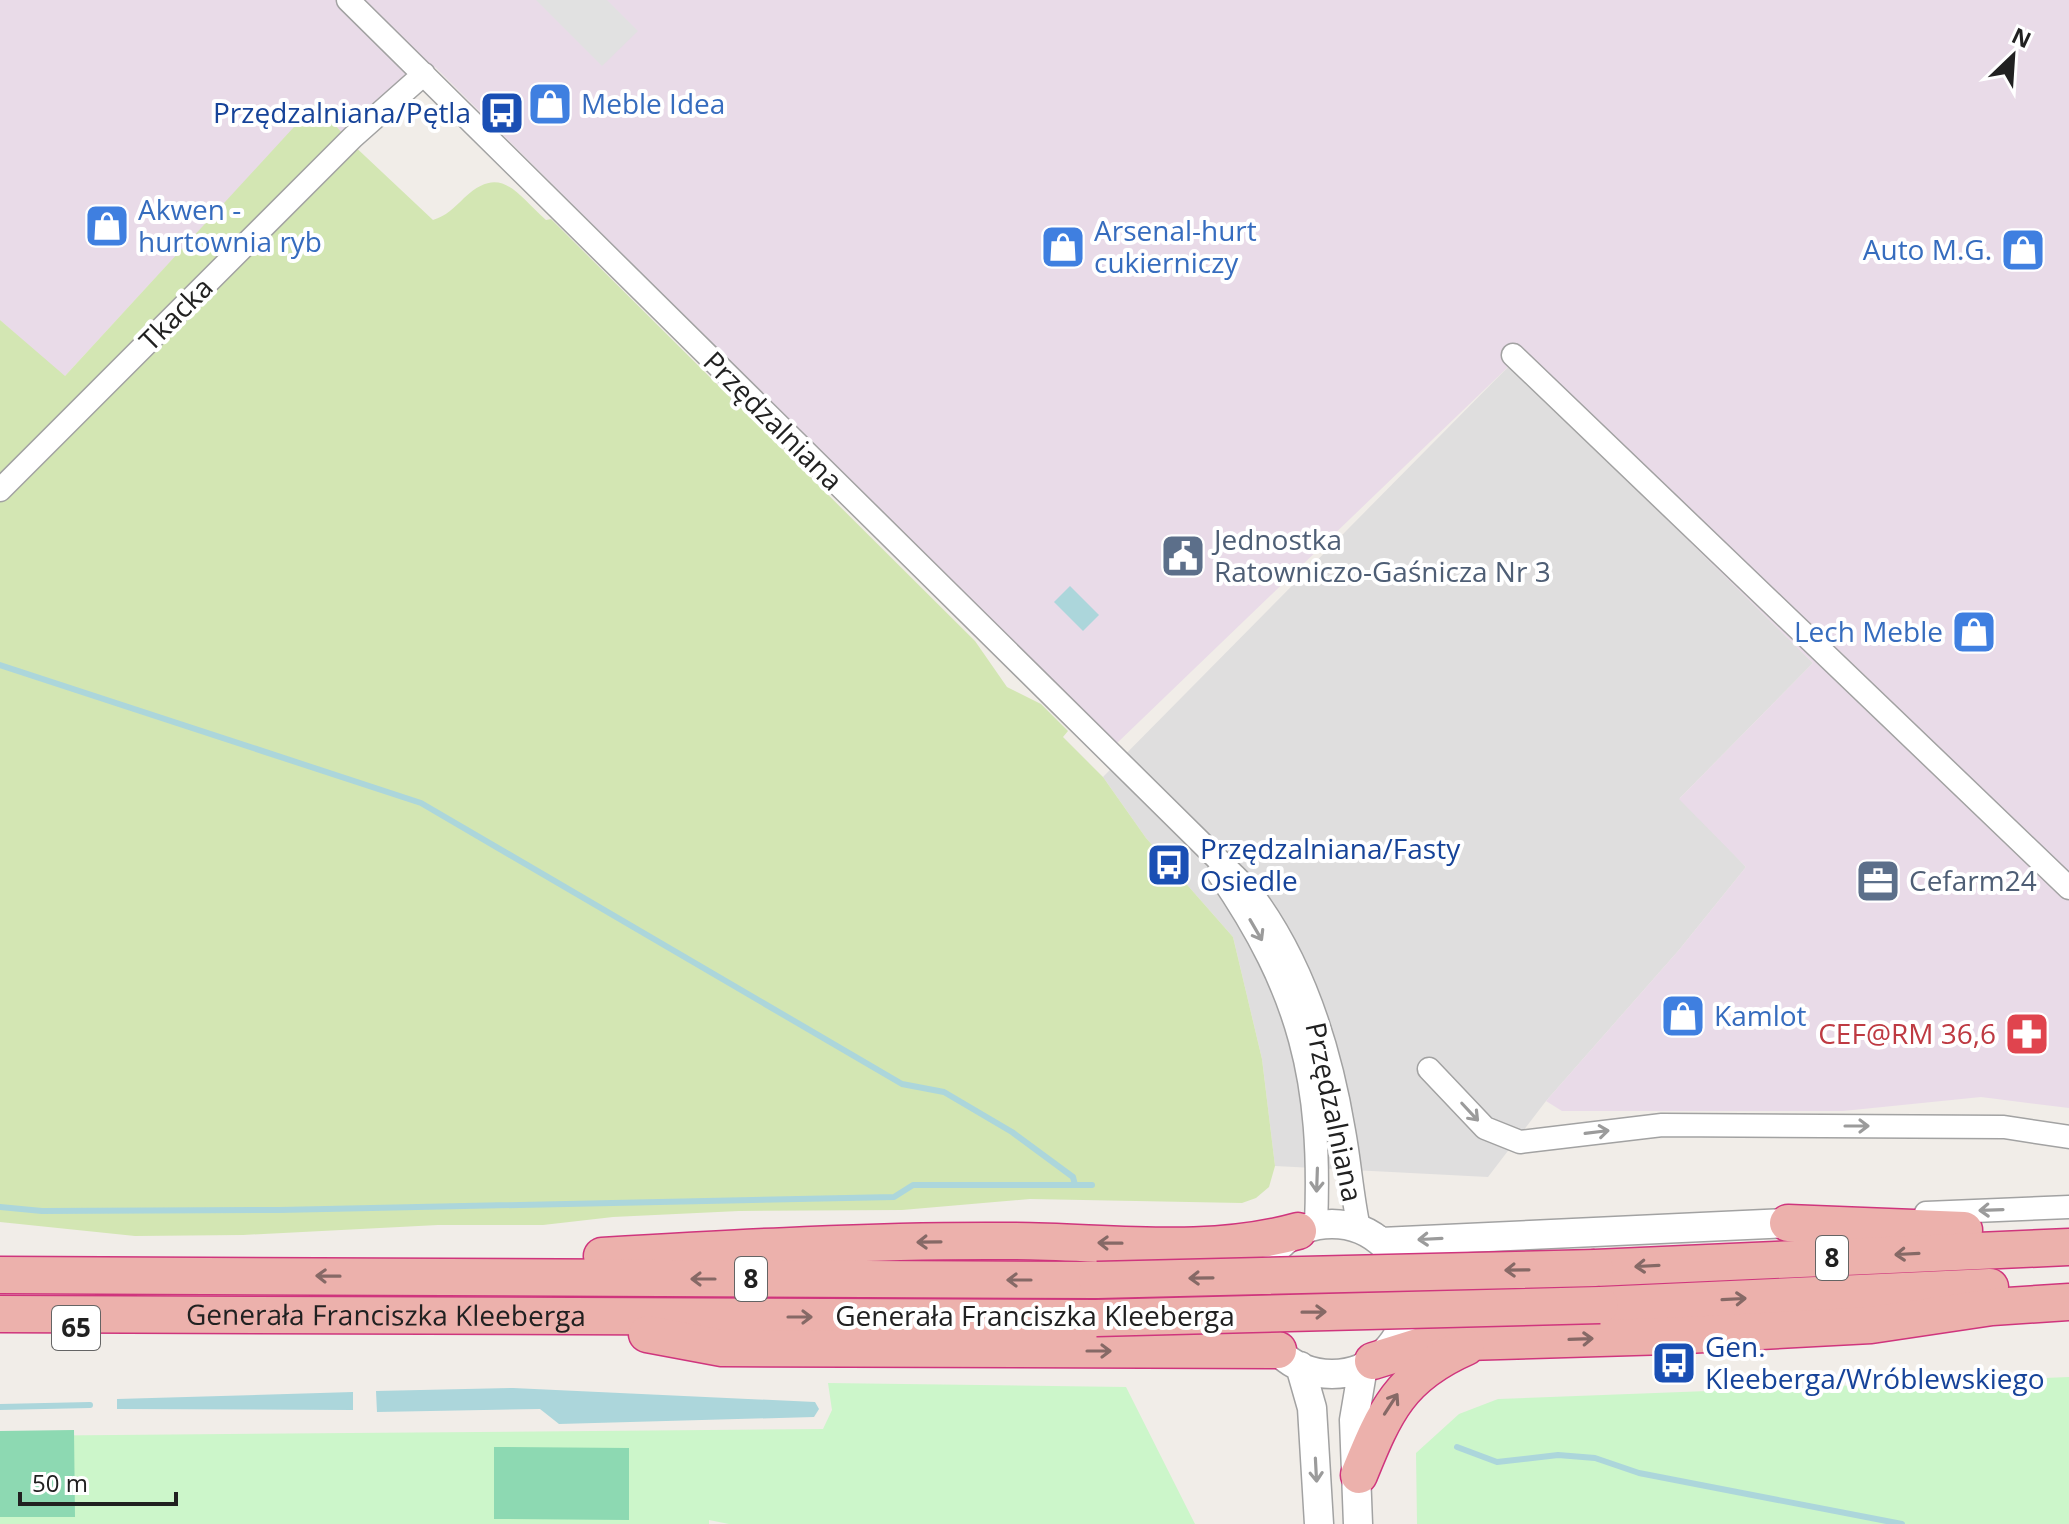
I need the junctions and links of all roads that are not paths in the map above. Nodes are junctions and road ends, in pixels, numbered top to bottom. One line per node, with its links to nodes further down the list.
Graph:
1 (348, 0): 2 (street, Przędzalniana)
2 (424, 74): 4 (street, Tkacka); 5 (street, Przędzalniana)
3 (1513, 355): 6 (street)
4 (0, 490)
5 (1197, 842): 11 (street, Przędzalniana, one-way to 11); 12 (street, Przędzalniana)
6 (2069, 888)
7 (1429, 1069): 8 (street, one-way to 8)
8 (2069, 1137)
9 (2069, 1207): 10 (street, one-way to 10)
10 (1788, 1223): 12 (street, one-way to 12); 13 (highway)
11 (1307, 1228): 12 (street); 18 (highway, one-way to 18); 26 (street)
12 (1370, 1235): 27 (street)
13 (2069, 1237)
14 (2069, 1247): 18 (highway, Generała Franciszka Kleeberga / 8, one-way to 18, bridge)
15 (0, 1260): 17 (highway, 65)
16 (0, 1275): 17 (highway, Generała Franciszka Kleeberga / 8)
17 (101, 1276): 18 (highway, Generała Franciszka Kleeberga / 8, one-way to 17)
18 (406, 1277)
19 (2069, 1283): 23 (highway, Generała Franciszka Kleeberga / 8, one-way to 19, bridge)
20 (2069, 1302): 25 (highway, one-way to 20)
21 (0, 1314): 22 (highway, Generała Franciszka Kleeberga / 8)
22 (151, 1314): 23 (highway, Generała Franciszka Kleeberga / 8); 24 (highway, 65)
23 (554, 1317): 26 (highway, one-way to 26)
24 (0, 1335)
25 (1475, 1343): 27 (highway); 28 (highway, one-way to 25)
26 (1289, 1358): 27 (street); 29 (street, one-way to 29)
27 (1368, 1364): 28 (street)
28 (1359, 1475): 30 (street)
29 (1319, 1524)
30 (1358, 1524)

